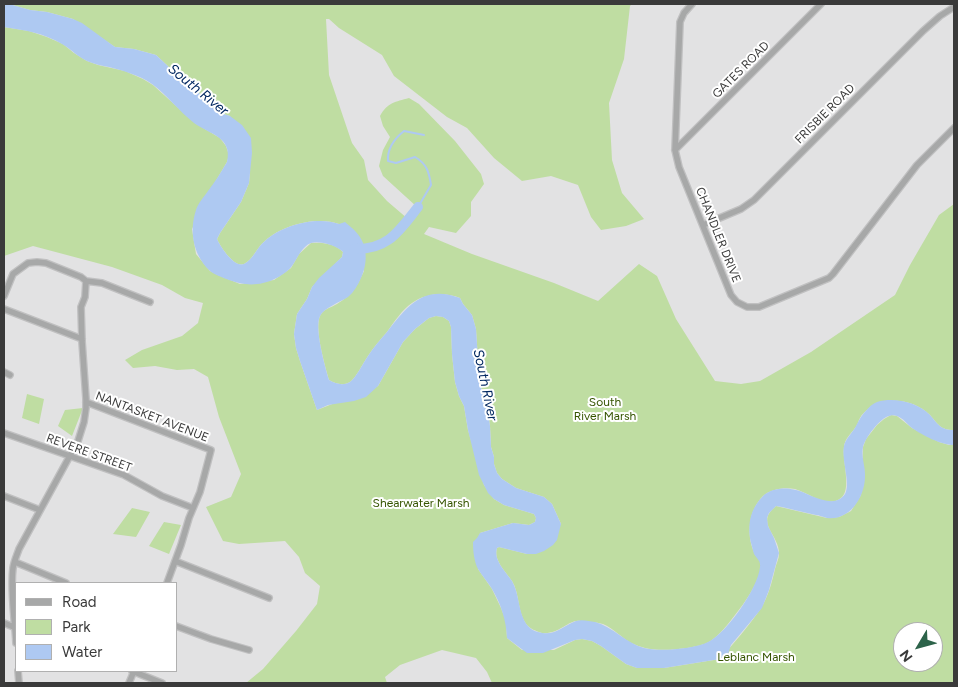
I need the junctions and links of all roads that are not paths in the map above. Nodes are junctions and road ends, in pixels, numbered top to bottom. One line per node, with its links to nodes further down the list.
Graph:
1 (692, 4): 5 (street, CHANDLER DRIVE)
2 (821, 4): 5 (street, GATES ROAD)
3 (954, 7): 6 (street, FRISBIE ROAD)
4 (954, 128): 6 (street, CHANDLER DRIVE)
5 (675, 150): 6 (street, CHANDLER DRIVE)
6 (703, 225)
7 (86, 281): 8 (street); 9 (street); 11 (street)
8 (4, 296)
9 (150, 302)
10 (4, 309): 11 (street)
11 (82, 339): 12 (street)
12 (86, 402): 14 (street); 16 (street, NANTASKET AVENUE)
13 (4, 433): 14 (street, REVERE STREET)
14 (70, 456): 16 (street, REVERE STREET); 17 (street)
15 (4, 496): 17 (street)
16 (194, 508): 18 (street)
17 (40, 510): 19 (street)
18 (175, 561): 21 (street); 22 (street)
19 (15, 562): 20 (street); 23 (street)
20 (64, 582)
21 (167, 582)
22 (269, 598)
23 (15, 615)
24 (178, 627): 25 (street)
25 (248, 650)
26 (135, 672): 27 (street)
27 (162, 683)

